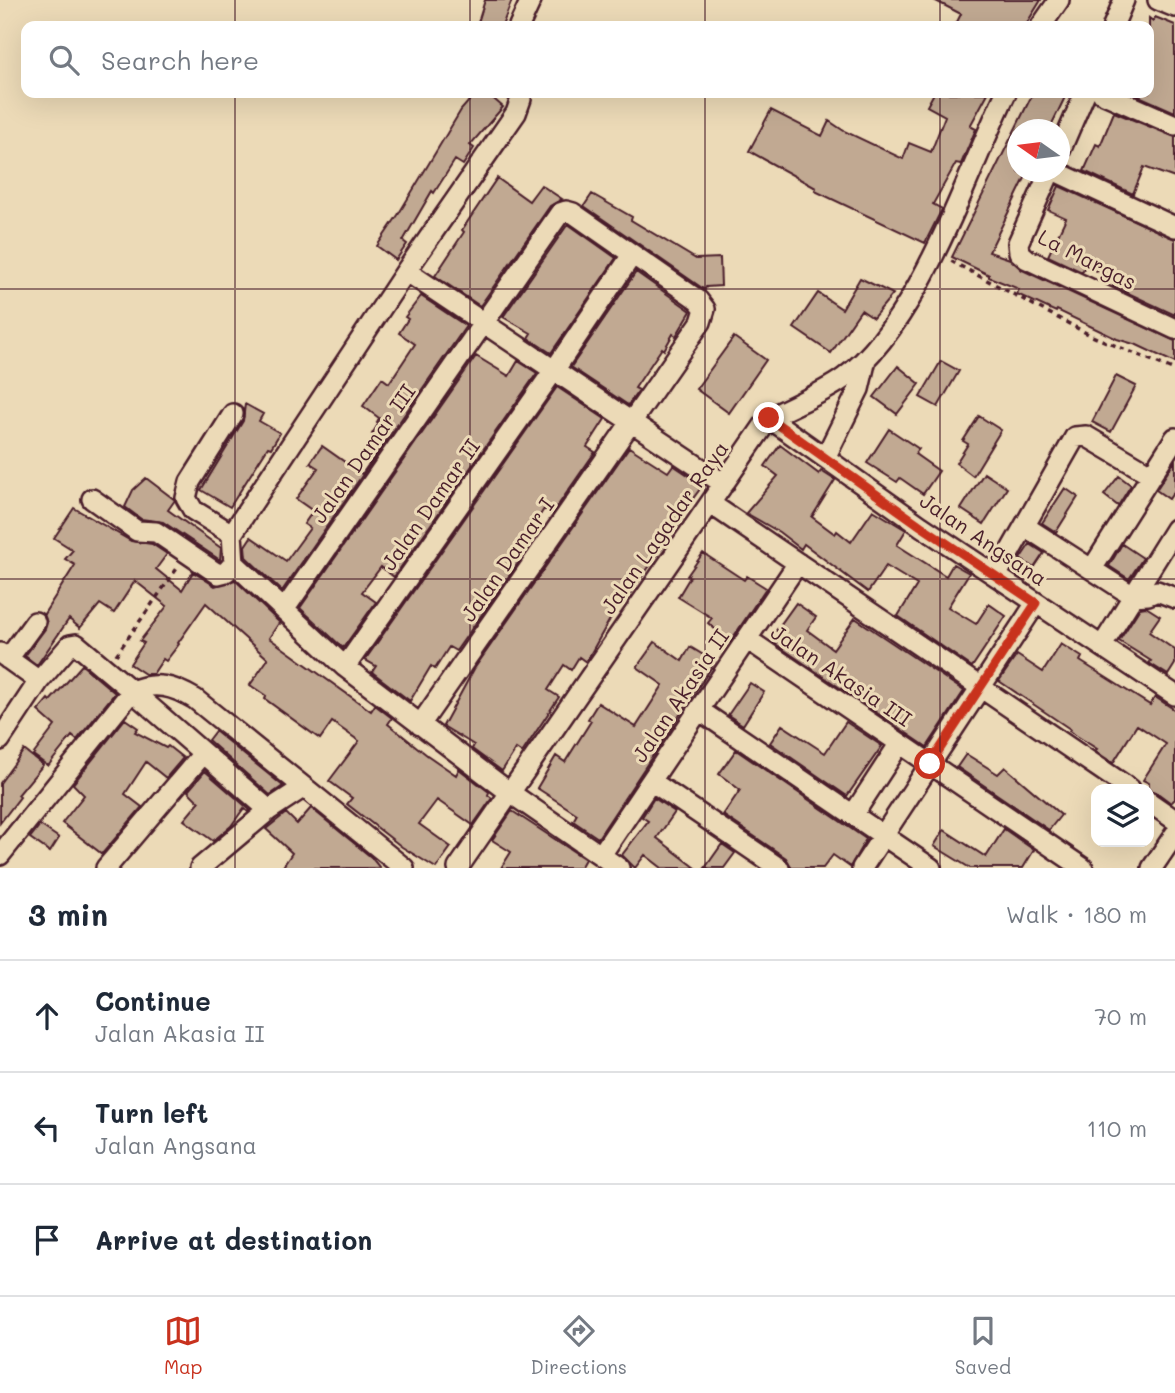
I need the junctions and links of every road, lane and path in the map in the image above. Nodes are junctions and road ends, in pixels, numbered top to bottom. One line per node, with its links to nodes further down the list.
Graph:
1 (531, 0): 6 (street)
2 (1059, 0): 7 (street)
3 (1124, 0): 8 (street)
4 (1158, 0): 5 (street)
5 (1175, 7)
6 (521, 21)
7 (1044, 21)
8 (1115, 21)
9 (522, 98): 20 (street)
10 (1004, 98): 18 (street, Jalan Lagadar Raya)
11 (1083, 98): 14 (street)
12 (1113, 98): 13 (street)
13 (1175, 125)
14 (1070, 126)
15 (1070, 178): 17 (street)
16 (1046, 182): 22 (street, La Margas)
17 (1175, 227)
18 (934, 252): 23 (street, Jalan Lagadar Raya); 25 (path)
19 (632, 255): 21 (street, Jalan Damar III); 24 (street, Jalan Damar II); 28 (street, Jalan Damar I)
20 (406, 271): 21 (street); 37 (street)
21 (482, 323): 24 (street); 46 (street, Jalan Damar III)
22 (1175, 329)
23 (866, 359): 27 (street, Jalan Lagadar Raya); 30 (street)
24 (555, 369): 28 (street); 51 (street, Jalan Damar II)
25 (1175, 370)
26 (233, 414): 37 (street)
27 (769, 418): 30 (street, Jalan Angsana); 32 (street, Jalan Lagadar Raya)
28 (633, 422): 32 (street); 58 (street, Jalan Damar I)
29 (1175, 438): 31 (street)
30 (825, 458): 42 (street, Jalan Angsana)
31 (1152, 475): 35 (street); 41 (street)
32 (724, 485): 34 (street, Jalan Lagadar Raya)
33 (92, 499): 38 (street)
34 (711, 504): 40 (street); 66 (street, Jalan Lagadar Raya)
35 (1026, 527): 41 (street); 42 (street)
36 (1175, 529): 43 (street)
37 (232, 534): 39 (street)
38 (188, 554): 39 (street); 52 (path)
39 (234, 563): 46 (street)
40 (798, 563): 48 (street, Jalan Akasia II); 54 (street)
41 (1092, 569): 43 (street)
42 (996, 576): 45 (street, Jalan Angsana)
43 (1133, 596): 44 (street); 49 (street)
44 (1175, 598)
45 (1036, 603): 49 (street, Jalan Angsana); 54 (street)
46 (284, 610): 51 (street)
47 (35, 622): 50 (street)
48 (747, 639): 57 (street, Jalan Akasia II); 60 (street, Jalan Akasia III)
49 (1102, 646): 56 (street, Jalan Angsana)
50 (4, 656): 53 (street)
51 (345, 667): 58 (street)
52 (106, 669): 53 (street); 55 (street)
53 (39, 681): 59 (street)
54 (981, 687): 62 (street); 64 (street)
55 (132, 691): 61 (street); 65 (street); 73 (street)
56 (1175, 695)
57 (699, 710): 63 (street, Jalan Akasia II); 69 (street)
58 (420, 725): 66 (street)
59 (0, 740)
60 (900, 743): 62 (street, Jalan Akasia III); 69 (street)
61 (202, 755): 68 (street); 75 (street)
62 (930, 764): 72 (street); 83 (street, Jalan Akasia III)
63 (651, 781): 74 (street, Jalan Akasia II); 80 (street)
64 (1123, 784)
65 (304, 787): 68 (street); 77 (street)
66 (509, 792): 74 (street); 78 (street, Jalan Lagadar Raya)
67 (1154, 805): 70 (street)
68 (269, 810): 76 (street)
69 (853, 815): 72 (street)
70 (1175, 820)
71 (1175, 834): 84 (street)
72 (883, 836): 81 (street); 82 (street)
73 (0, 855)
74 (601, 855): 79 (street)
75 (106, 868)
76 (200, 868)
77 (404, 868)
78 (458, 868)
79 (619, 868)
80 (779, 868)
81 (862, 868)
82 (931, 868)
83 (1083, 868)
84 (1152, 868)

